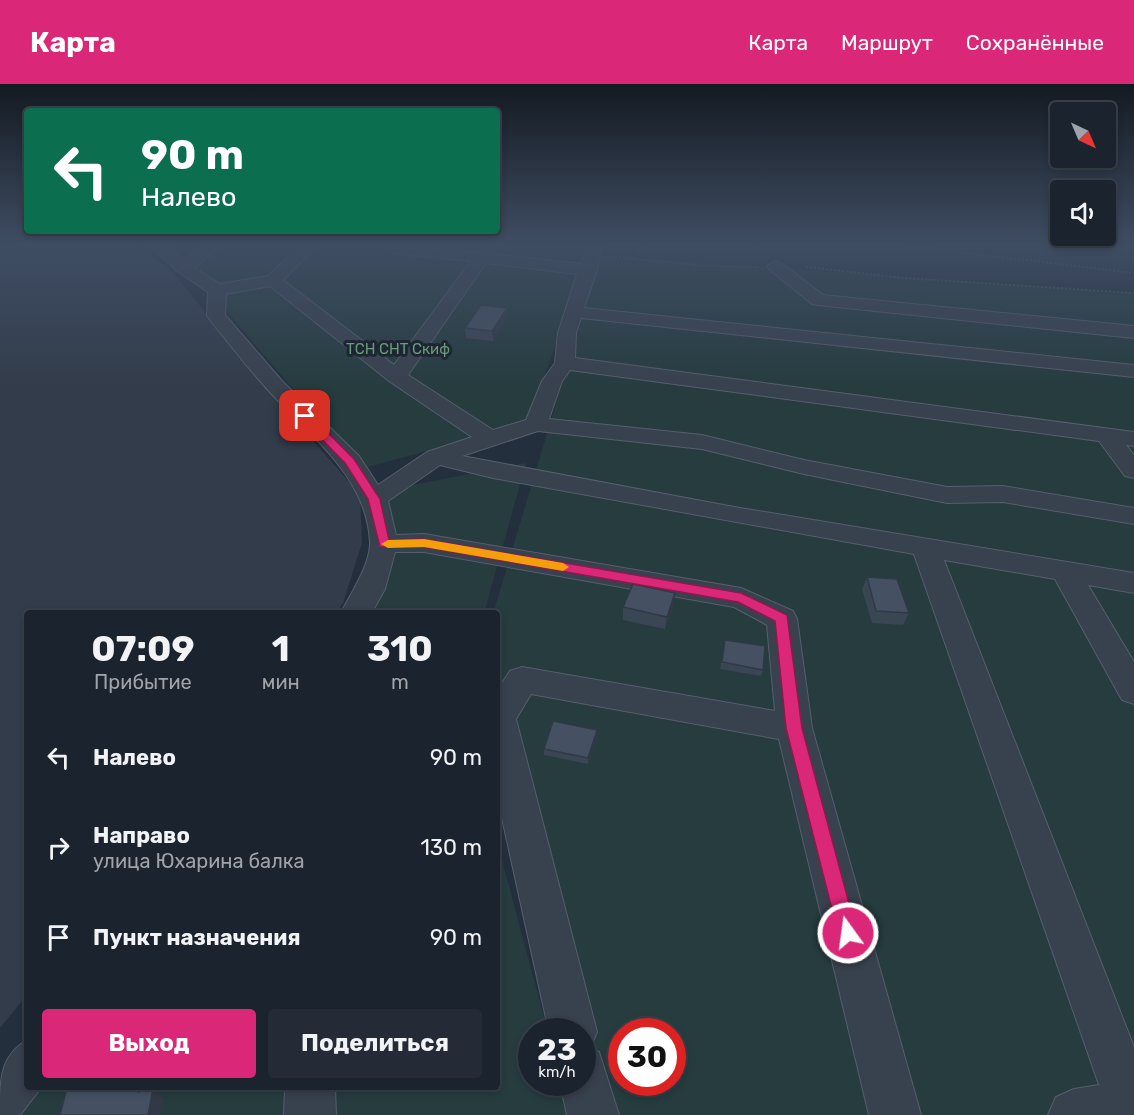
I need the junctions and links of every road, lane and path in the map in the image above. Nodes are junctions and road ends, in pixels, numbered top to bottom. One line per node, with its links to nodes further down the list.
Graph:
1 (217, 292): 17 (street)
2 (288, 292): 10 (street)
3 (458, 292): 10 (street)
4 (580, 292): 6 (street)
5 (808, 292): 7 (street)
6 (574, 312): 8 (street); 9 (street)
7 (1134, 332)
8 (565, 363): 11 (street); 12 (street)
9 (1134, 371)
10 (396, 377): 13 (street)
11 (536, 424): 13 (street); 18 (street)
12 (1106, 435): 14 (street); 16 (street)
13 (489, 438): 15 (street)
14 (1134, 439)
15 (436, 457): 17 (street); 20 (street)
16 (1134, 471)
17 (374, 499): 19 (street)
18 (1134, 516)
19 (384, 544): 23 (street); 27 (street)
20 (926, 548): 21 (street); 33 (street)
21 (1066, 572): 22 (street); 24 (street)
22 (1134, 583)
23 (357, 610)
24 (1134, 691)
25 (500, 715): 27 (street)
26 (500, 726): 28 (street)
27 (794, 728): 36 (street)
28 (570, 1018)
29 (24, 1069): 32 (street)
30 (310, 1090): 34 (street)
31 (588, 1096): 35 (street)
32 (0, 1100)
33 (1133, 1105): 37 (street)
34 (310, 1115)
35 (593, 1115)
36 (895, 1115)
37 (1074, 1115)

